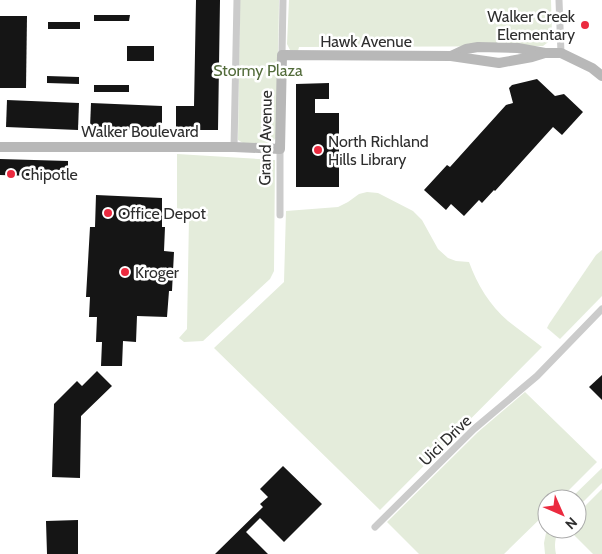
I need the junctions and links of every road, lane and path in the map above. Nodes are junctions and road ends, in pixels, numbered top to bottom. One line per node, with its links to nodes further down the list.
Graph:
1 (237, 0): 9 (street)
2 (283, 0): 6 (street, Grand Avenue)
3 (559, 0): 5 (street)
4 (544, 53): 5 (street, Hawk Avenue); 7 (street, Hawk Avenue); 7 (street, Hawk Avenue)
5 (561, 53): 8 (street, Hawk Avenue)
6 (282, 56): 7 (street, Hawk Avenue); 11 (street, Grand Avenue)
7 (451, 56)
8 (602, 76)
9 (234, 146): 10 (street, Walker Boulevard); 11 (street, Walker Boulevard)
10 (0, 147)
11 (280, 149): 12 (street, Grand Avenue)
12 (280, 215)
13 (602, 309): 14 (street, Uici Drive)
14 (375, 527)

